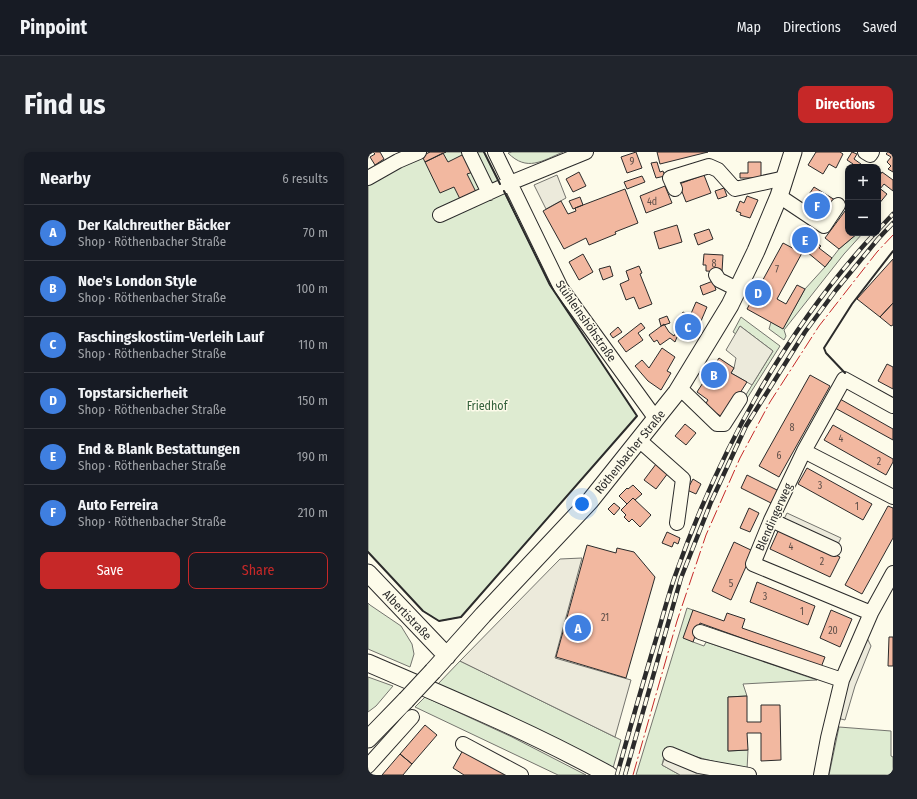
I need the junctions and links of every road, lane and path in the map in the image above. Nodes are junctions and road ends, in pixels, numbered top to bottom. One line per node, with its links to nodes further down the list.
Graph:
1 (419, 152): 6 (street)
2 (469, 152): 10 (street)
3 (495, 152): 8 (street, Stühleinshöhstraße)
4 (586, 152): 8 (street)
5 (792, 153): 7 (main road, Röthenbacher Straße)
6 (368, 178)
7 (784, 178): 9 (street); 11 (main road, Röthenbacher Straße)
8 (510, 183): 10 (street); 19 (street, Stühleinshöhstraße)
9 (675, 188)
10 (489, 193): 13 (street)
11 (779, 196): 12 (street); 15 (main road, Röthenbacher Straße)
12 (838, 205)
13 (440, 215)
14 (716, 275): 15 (street)
15 (737, 289): 16 (main road, Röthenbacher Straße)
16 (679, 389): 17 (street); 19 (main road, Röthenbacher Straße)
17 (740, 399)
18 (893, 406): 21 (street, Blendingerweg)
19 (656, 419): 20 (main road, Röthenbacher Straße)
20 (639, 440): 24 (street); 30 (main road, Röthenbacher Straße)
21 (804, 451): 22 (street); 23 (street, Blendingerweg)
22 (893, 497)
23 (771, 520): 25 (street); 28 (street, Blendingerweg)
24 (676, 523)
25 (834, 549)
26 (893, 572): 28 (street)
27 (368, 574): 30 (main road, Albertistraße)
28 (870, 613): 32 (street)
29 (700, 632): 32 (street)
30 (447, 656): 34 (main road, Röthenbacher Straße, bridge)
31 (368, 663): 39 (main road)
32 (842, 680): 41 (street)
33 (412, 717): 37 (street)
34 (368, 739)
35 (463, 744): 38 (street)
36 (670, 754): 40 (street)
37 (368, 766)
38 (521, 775)
39 (608, 775)
40 (749, 775)
41 (821, 775)

